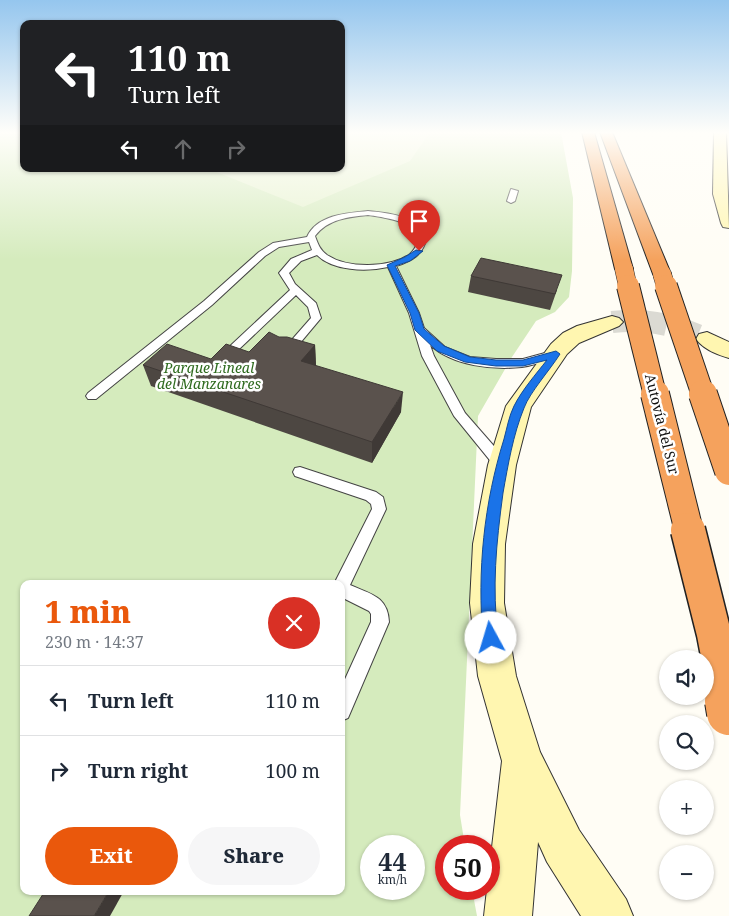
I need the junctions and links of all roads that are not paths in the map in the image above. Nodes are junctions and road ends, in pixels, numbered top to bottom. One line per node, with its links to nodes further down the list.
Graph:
1 (599, 175): 29 (highway, Autovía del Sur, bridge)
2 (624, 175): 6 (highway)
3 (628, 175): 6 (highway)
4 (720, 175): 8 (main road)
5 (514, 191): 7 (lane)
6 (632, 193): 24 (highway, bridge)
7 (511, 201)
8 (729, 224)
9 (432, 233): 11 (lane)
10 (312, 239): 11 (lane); 12 (lane); 22 (lane)
11 (424, 242): 13 (lane)
12 (316, 252): 13 (lane); 14 (lane)
13 (391, 265): 16 (lane)
14 (295, 291): 18 (lane); 20 (lane)
15 (612, 322): 21 (main road)
16 (420, 330): 21 (lane); 23 (lane)
17 (729, 333): 19 (main road)
18 (232, 350)
19 (729, 351)
20 (286, 354)
21 (556, 354): 23 (main road)
22 (92, 396)
23 (502, 464): 30 (main road)
24 (729, 471)
25 (300, 472): 26 (lane)
26 (345, 580)
27 (345, 590): 28 (lane)
28 (345, 702)
29 (729, 713)
30 (523, 761): 31 (main road); 32 (main road)
31 (508, 916)
32 (609, 916)

